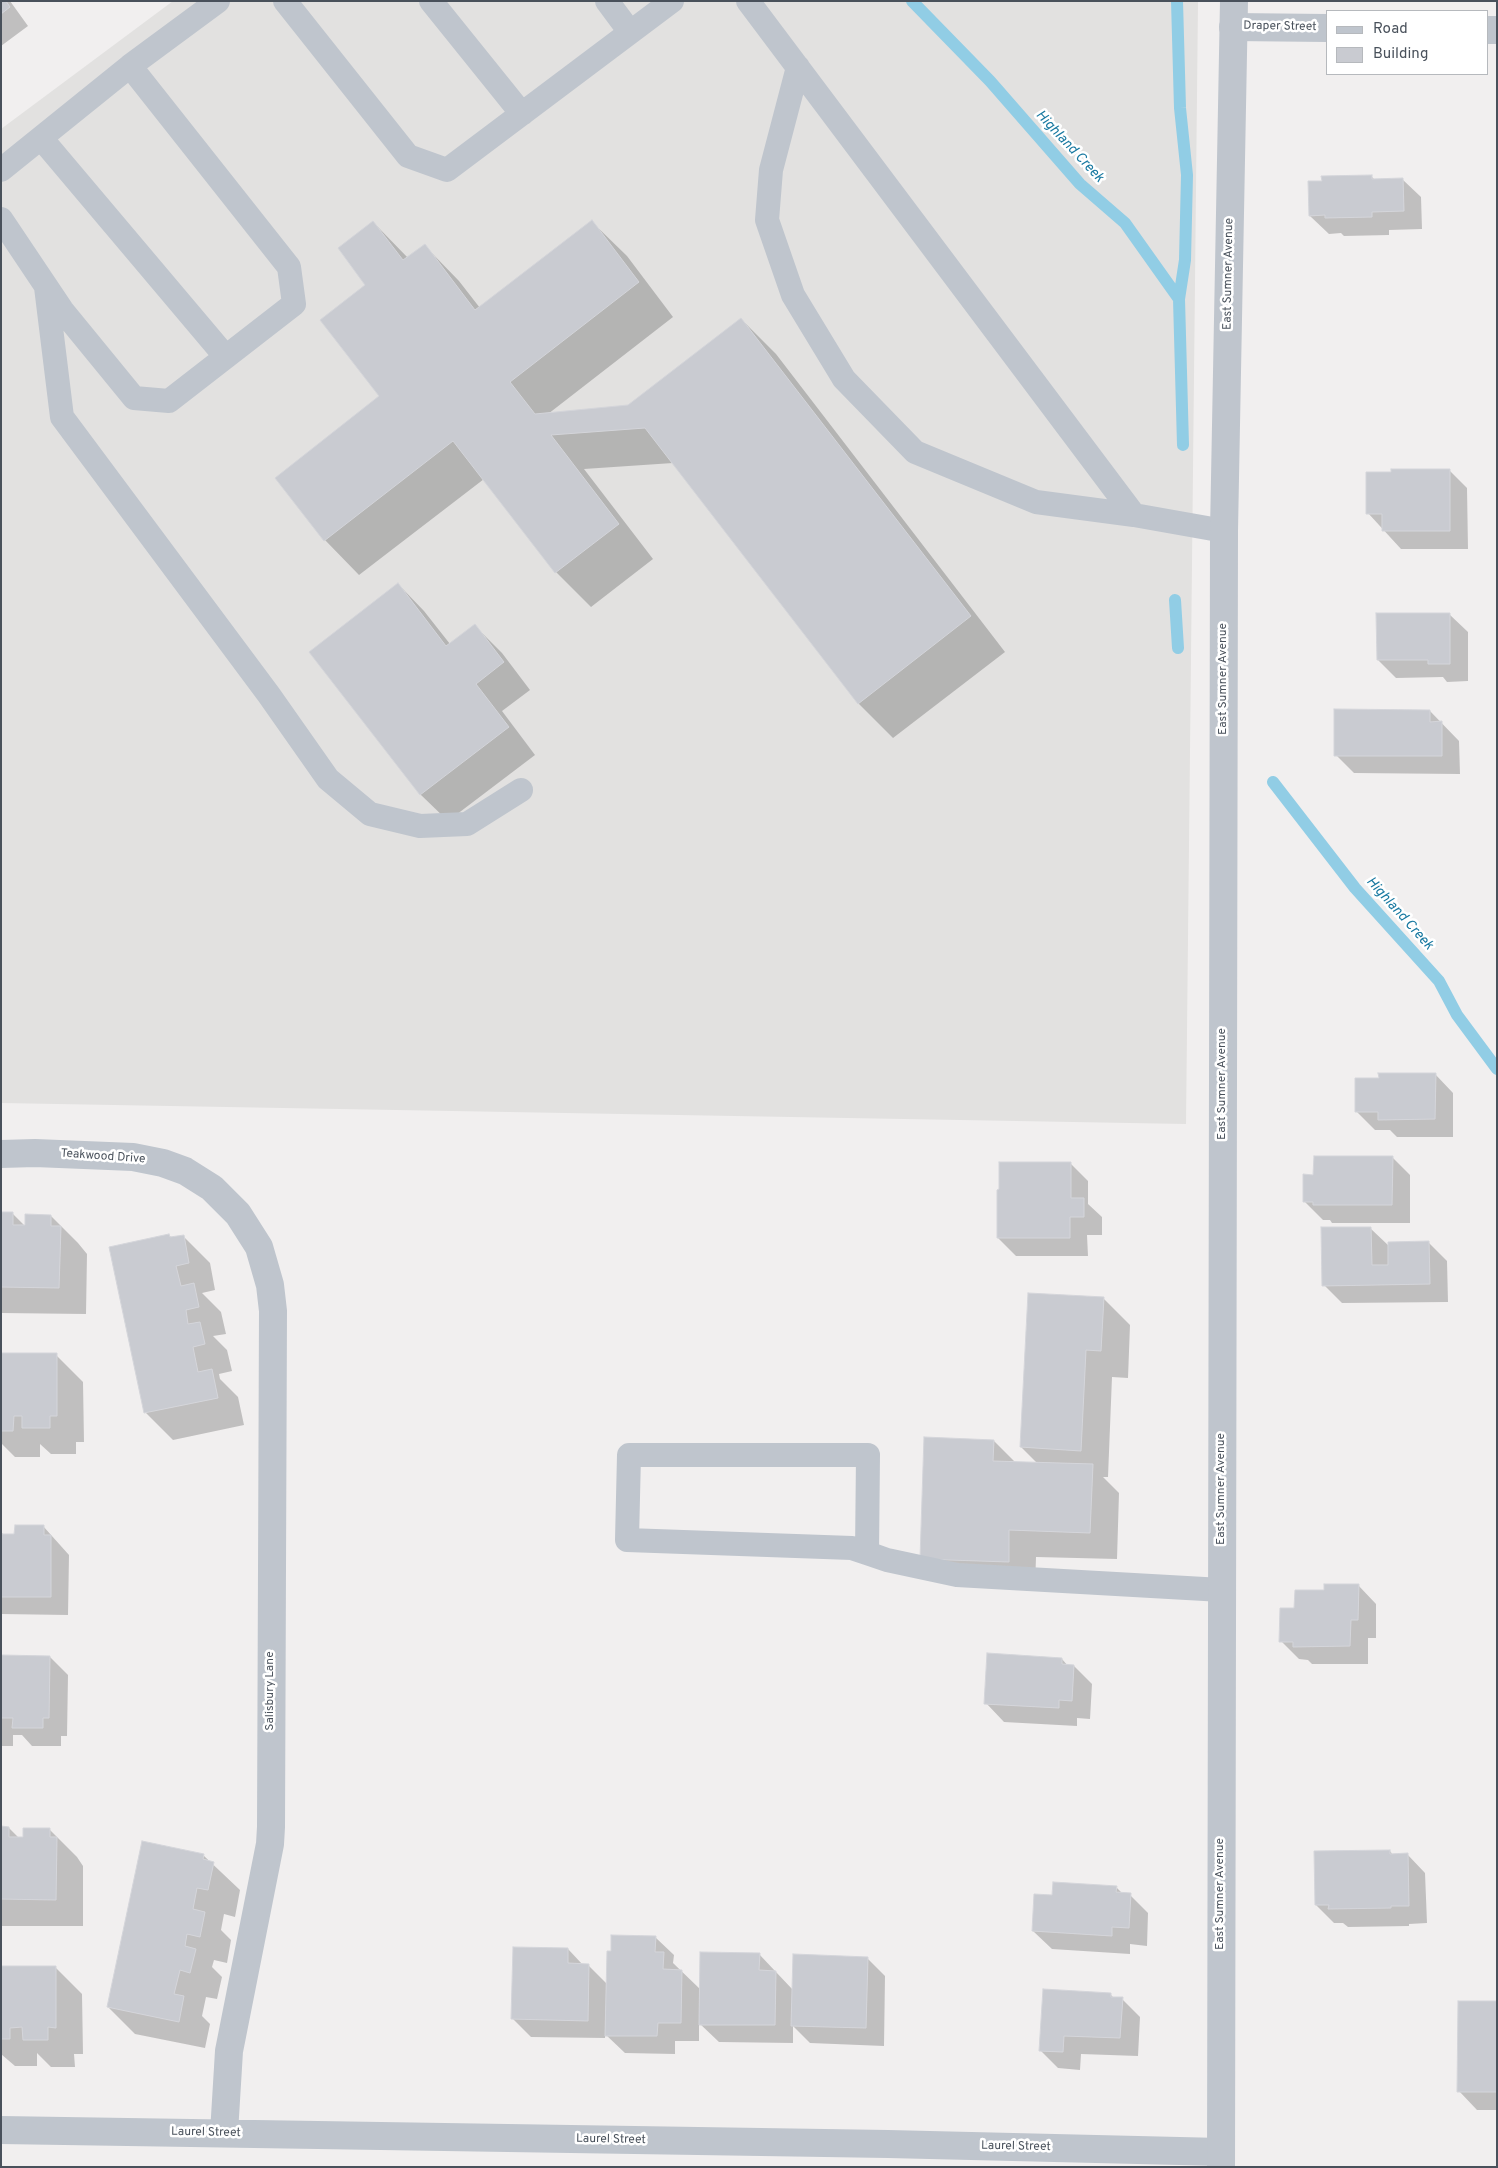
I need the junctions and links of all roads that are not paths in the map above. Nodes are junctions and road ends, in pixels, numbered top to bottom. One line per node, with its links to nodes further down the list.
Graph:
1 (218, 1): 10 (lane)
2 (285, 1): 12 (lane)
3 (431, 1): 12 (lane)
4 (607, 1): 9 (lane)
5 (672, 1): 9 (lane)
6 (748, 1): 11 (lane)
7 (1233, 14): 8 (street, Draper Street); 19 (street, East Sumner Avenue)
8 (1326, 28)
9 (630, 32): 12 (lane)
10 (130, 66): 13 (lane); 17 (lane)
11 (798, 67): 18 (lane); 18 (lane)
12 (522, 114)
13 (41, 138): 14 (lane); 17 (lane)
14 (1, 170)
15 (1, 219): 16 (lane)
16 (46, 286): 17 (lane); 20 (lane)
17 (225, 356)
18 (1134, 515): 19 (lane)
19 (1224, 531): 24 (street, East Sumner Avenue)
20 (521, 790)
21 (1, 1154): 22 (street, Teakwood Drive)
22 (259, 1247): 26 (street, Salisbury Lane)
23 (867, 1553): 23 (lane); 24 (lane)
24 (1222, 1590): 27 (street, East Sumner Avenue)
25 (1, 2130): 26 (street, Laurel Street)
26 (224, 2134): 27 (street, Laurel Street)
27 (1221, 2159)

